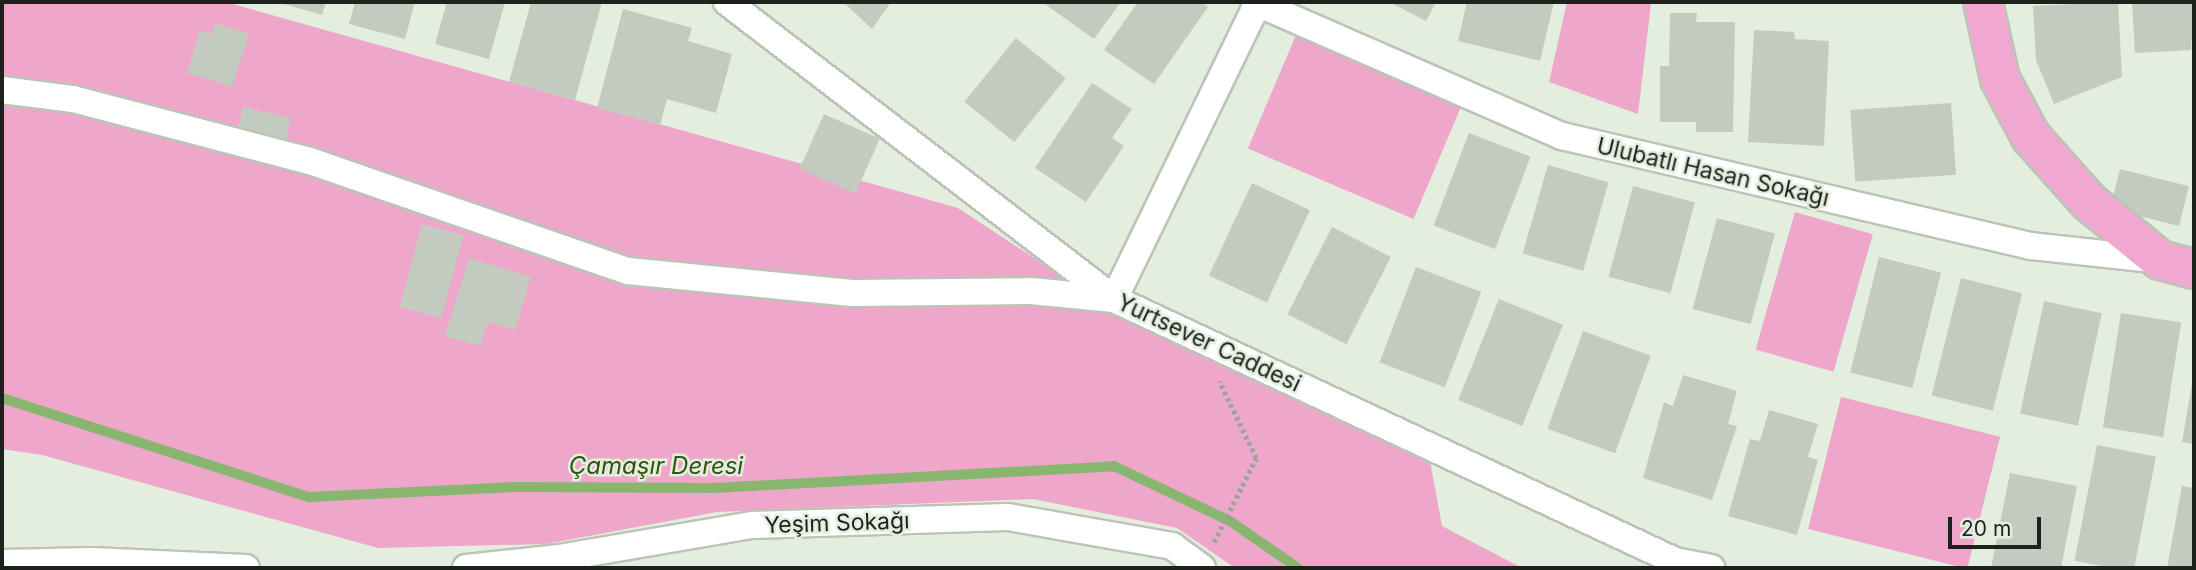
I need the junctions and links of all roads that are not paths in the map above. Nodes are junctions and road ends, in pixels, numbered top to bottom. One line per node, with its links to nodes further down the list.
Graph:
1 (727, 2): 6 (street, Yurtsever Caddesi)
2 (1983, 2): 5 (main road)
3 (1256, 3): 5 (street, Ulubatlı Hasan Sokağı); 6 (street)
4 (2, 90): 6 (street)
5 (2177, 264)
6 (1114, 299): 11 (street, Yurtsever Caddesi)
7 (2, 563): 8 (street)
8 (246, 568)
9 (466, 568): 10 (street, Yeşim Sokağı)
10 (1202, 568)
11 (1711, 568)

